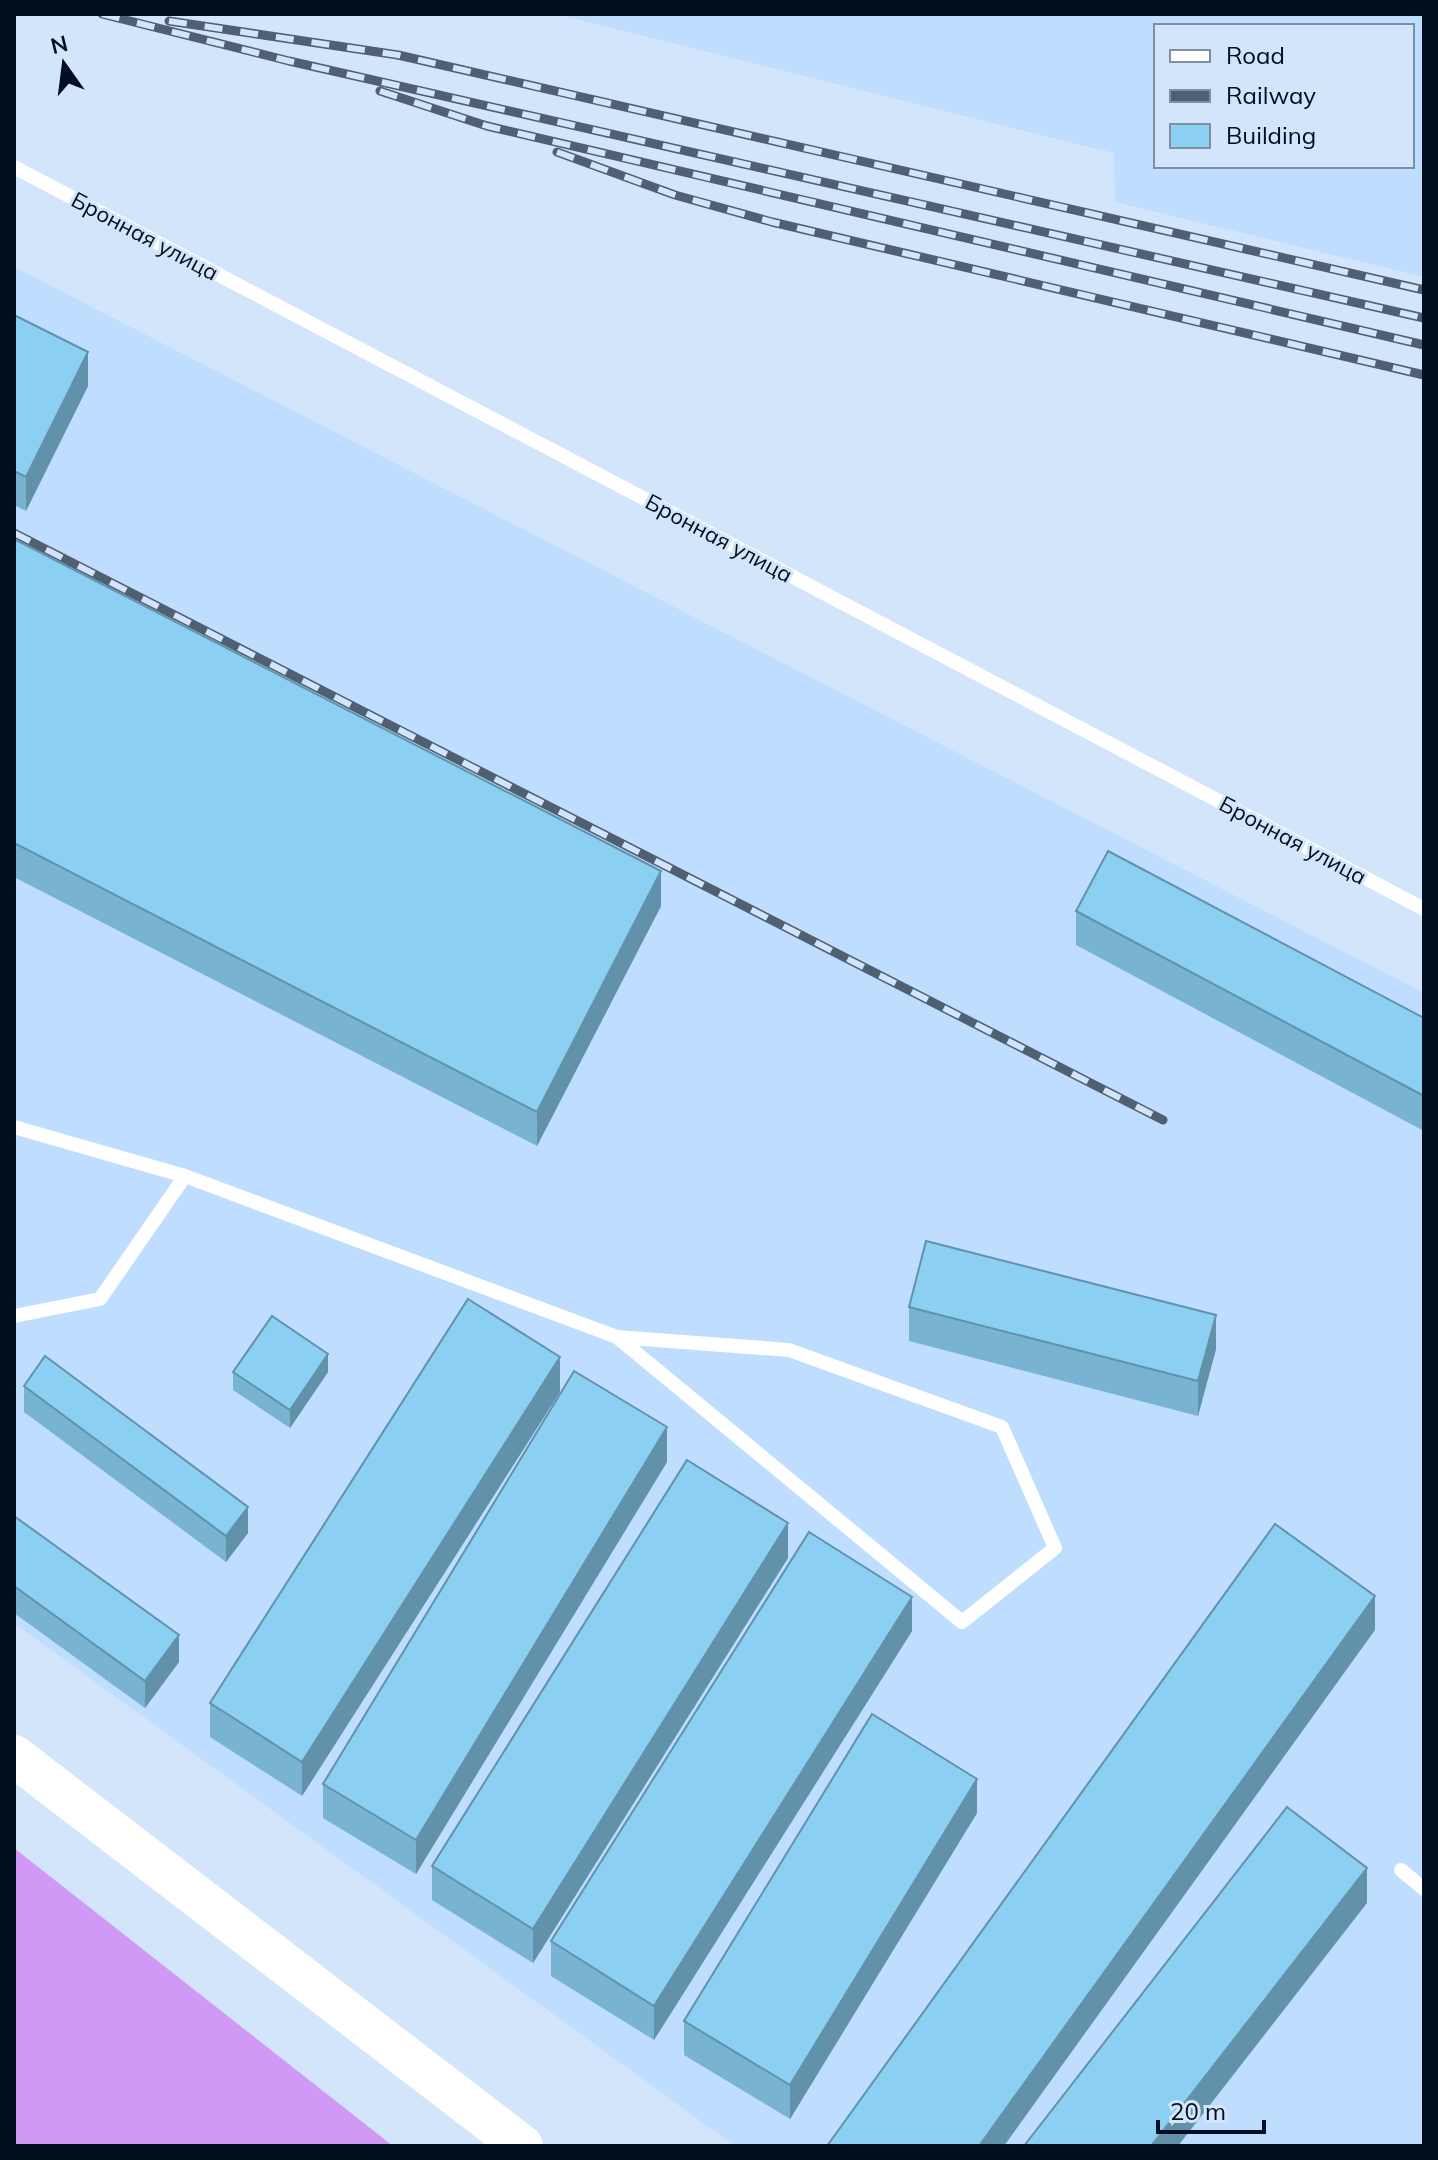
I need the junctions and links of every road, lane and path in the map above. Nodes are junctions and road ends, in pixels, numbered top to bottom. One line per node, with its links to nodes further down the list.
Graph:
1 (14, 167): 2 (lane, Бронная улица)
2 (1424, 909)
3 (14, 1127): 4 (lane)
4 (185, 1176): 5 (lane); 6 (lane)
5 (14, 1316)
6 (617, 1337): 6 (lane)
7 (14, 1756): 10 (main road)
8 (1401, 1870): 9 (lane)
9 (1424, 1889)
10 (522, 2146)

